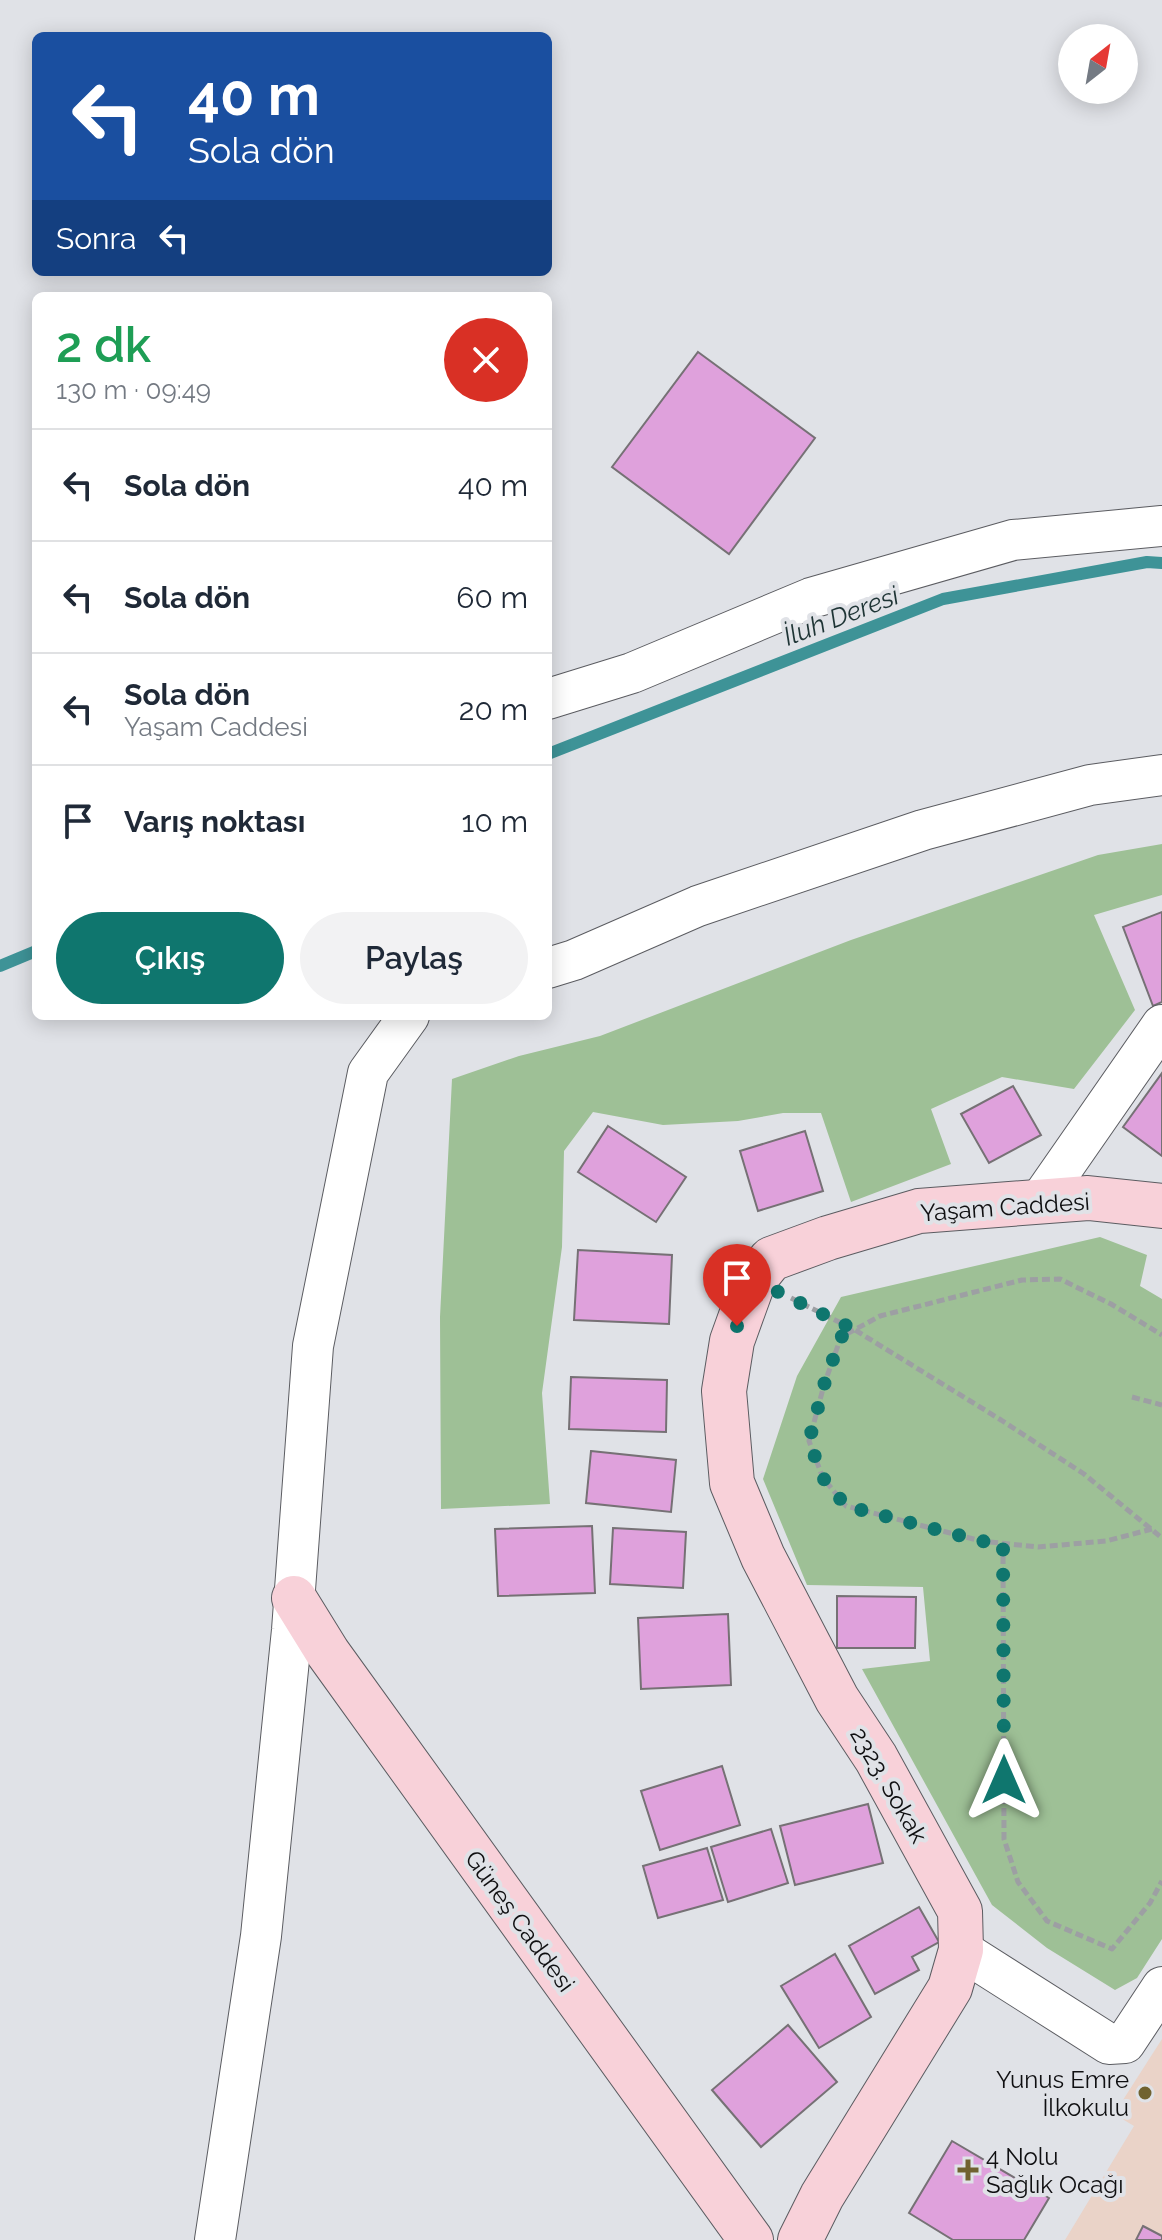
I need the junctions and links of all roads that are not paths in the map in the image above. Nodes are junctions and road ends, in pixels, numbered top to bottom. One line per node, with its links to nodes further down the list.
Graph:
1 (1162, 526): 2 (street)
2 (552, 698)
3 (1162, 775): 4 (street)
4 (552, 967)
5 (406, 1020): 10 (street)
6 (1162, 1025): 7 (street)
7 (1039, 1202): 8 (street, Yaşam Caddesi); 9 (street, Yaşam Caddesi)
8 (1162, 1206)
9 (748, 1295): 11 (street, 2323. Sokak)
10 (294, 1598): 13 (street); 14 (street, Güneş Caddesi)
11 (961, 1950): 12 (street); 15 (street, 2323. Sokak)
12 (1162, 1987)
13 (215, 2240)
14 (751, 2240)
15 (800, 2240)

